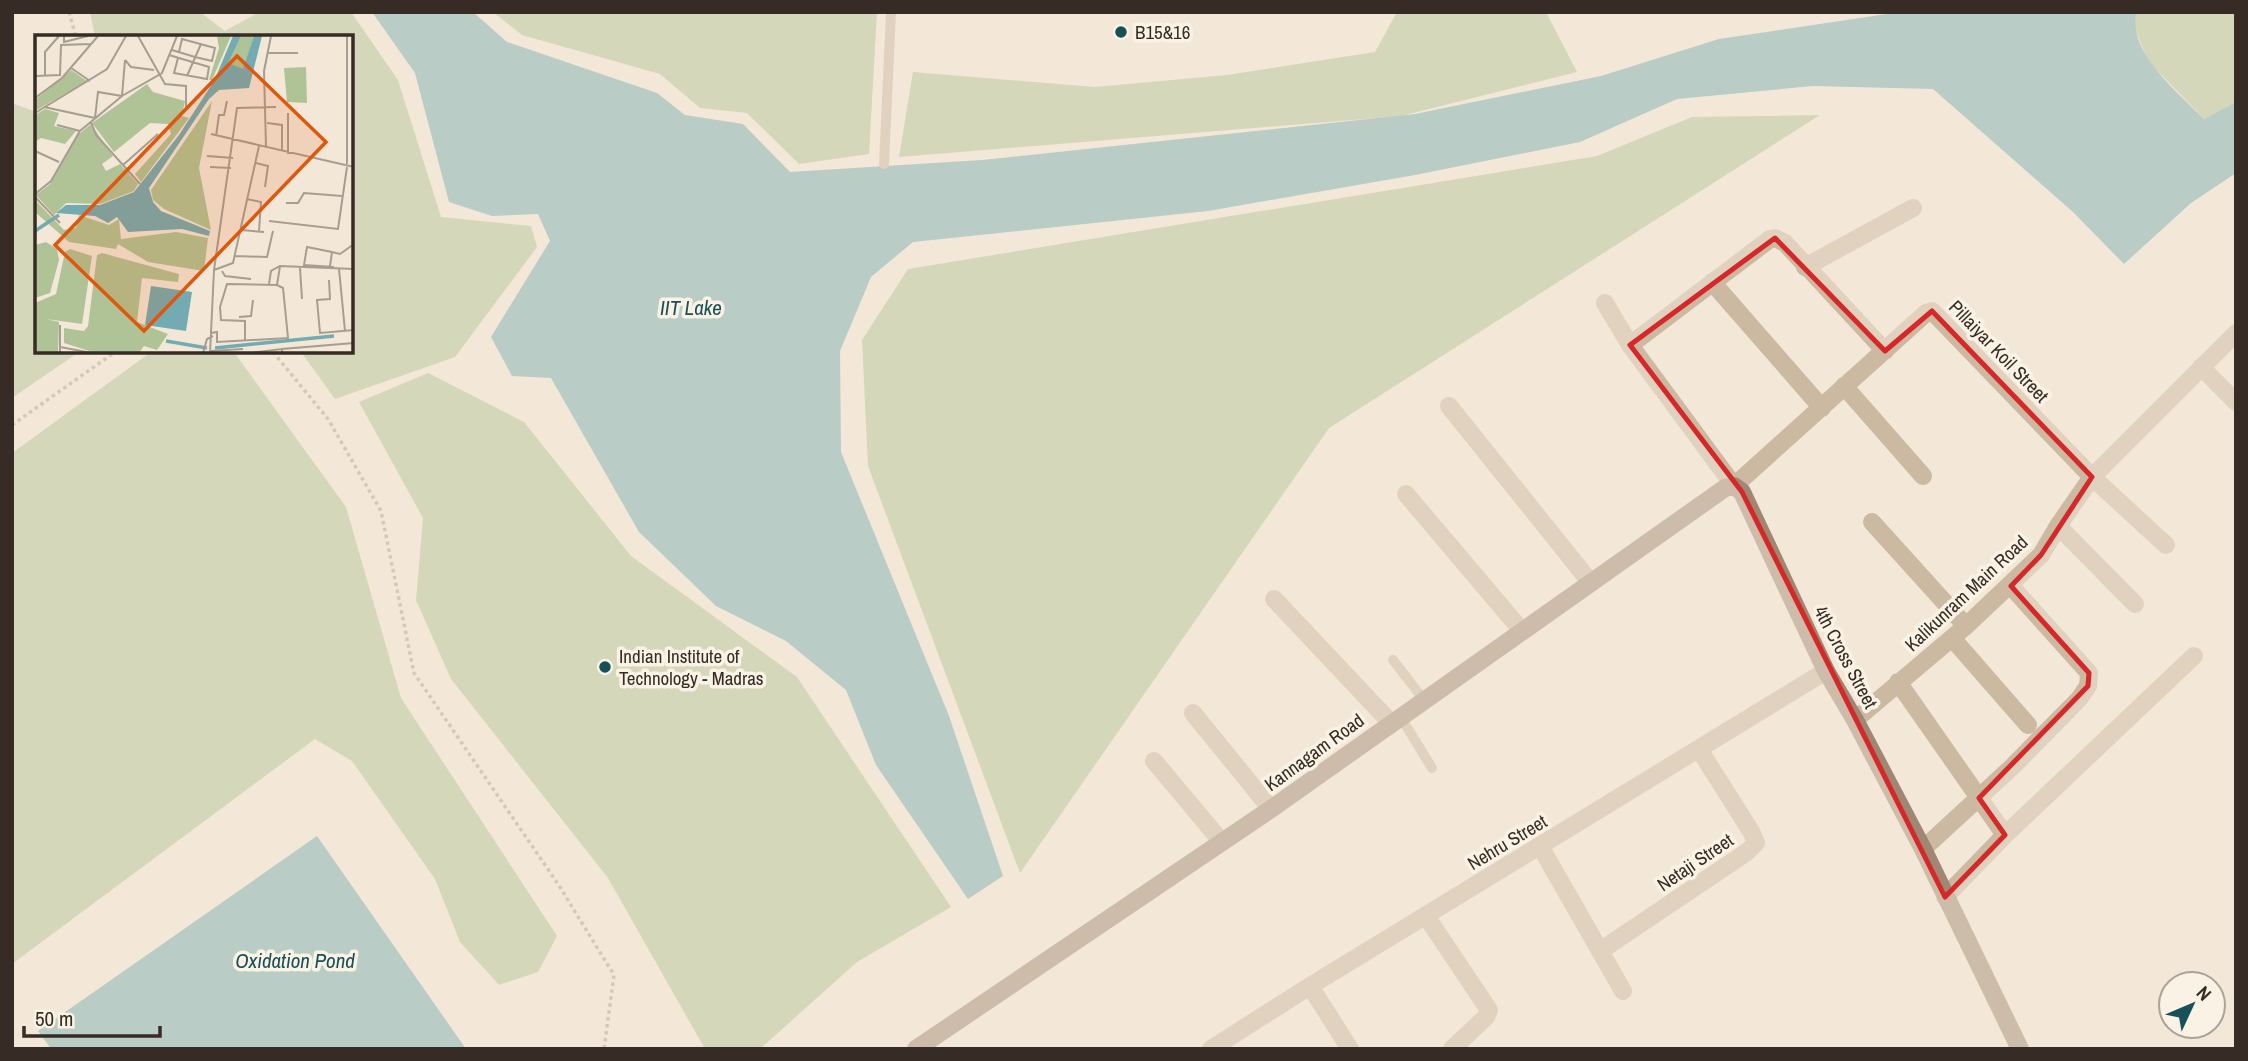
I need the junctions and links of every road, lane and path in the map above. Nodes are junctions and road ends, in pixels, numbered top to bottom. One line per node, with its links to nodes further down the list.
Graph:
1 (69, 12): 3 (path)
2 (891, 12): 4 (lane)
3 (75, 35)
4 (884, 164)
5 (1913, 208): 6 (street)
6 (1805, 267): 7 (street); 11 (street)
7 (1712, 282): 10 (street); 18 (street)
8 (1605, 303): 10 (street, 4th Cross Street)
9 (2236, 333): 14 (street, Kalikunram Main Road)
10 (1630, 345): 22 (street, 4th Cross Street)
11 (1885, 351): 15 (street, Pillaiyar Koil Street); 21 (street, Pillaiyar Koil Street)
12 (112, 354): 19 (path)
13 (275, 354): 57 (path)
14 (2201, 367): 16 (street); 21 (street, Kalikunram Main Road)
15 (1844, 386): 18 (street, Pillaiyar Koil Street); 20 (street)
16 (2236, 402)
17 (1449, 406): 27 (street)
18 (1822, 408): 22 (street, Pillaiyar Koil Street)
19 (12, 425)
20 (1923, 476)
21 (2092, 477): 25 (street, Kalikunram Main Road); 26 (street, Pillaiyar Koil Street)
22 (1734, 486): 27 (street, Kannagam Road); 36 (street, 4th Cross Street)
23 (1406, 494): 32 (street)
24 (1872, 522): 31 (street)
25 (2058, 526): 28 (street, Kalikunram Main Road); 30 (street)
26 (2166, 545)
27 (1591, 583): 32 (street, Kannagam Road)
28 (2011, 586): 31 (street, Kalikunram Main Road); 46 (street)
29 (1274, 600): 40 (street)
30 (2135, 604)
31 (1966, 625): 33 (street, Kalikunram Main Road)
32 (1522, 631): 38 (street, Kannagam Road)
33 (1952, 638): 37 (street, Kalikunram Main Road); 42 (street)
34 (2194, 656): 48 (street)
35 (1393, 660): 38 (lane)
36 (1826, 671): 41 (street, 4th Cross Street); 43 (street, Nehru Street)
37 (1898, 682): 41 (street, Kalikunram Main Road); 46 (street)
38 (1423, 700): 40 (street, Kannagam Road)
39 (1193, 713): 47 (street)
40 (1395, 720): 45 (lane); 47 (street, Kannagam Road)
41 (1855, 720): 51 (street, 4th Cross Street)
42 (2028, 725)
43 (1699, 749): 50 (street, Nehru Street); 54 (street, Netaji Street)
44 (1154, 761): 49 (street)
45 (1432, 768)
46 (1979, 798): 48 (street); 51 (street)
47 (1271, 809): 49 (street, Kannagam Road)
48 (2005, 835): 52 (street)
49 (1222, 841): 58 (street, Kannagam Road)
50 (1540, 846): 53 (street, Nehru Street); 54 (street)
51 (1923, 849): 52 (street, 4th Cross Street)
52 (1945, 897): 62 (street, 4th Cross Street)
53 (1426, 916): 55 (street, Nehru Street); 61 (street)
54 (1600, 951): 56 (street)
55 (1310, 986): 59 (street, Nehru Street); 60 (street)
56 (1623, 991)
57 (604, 1049)
58 (916, 1049)
59 (1211, 1049)
60 (1350, 1049)
61 (1452, 1049)
62 (2020, 1049)

